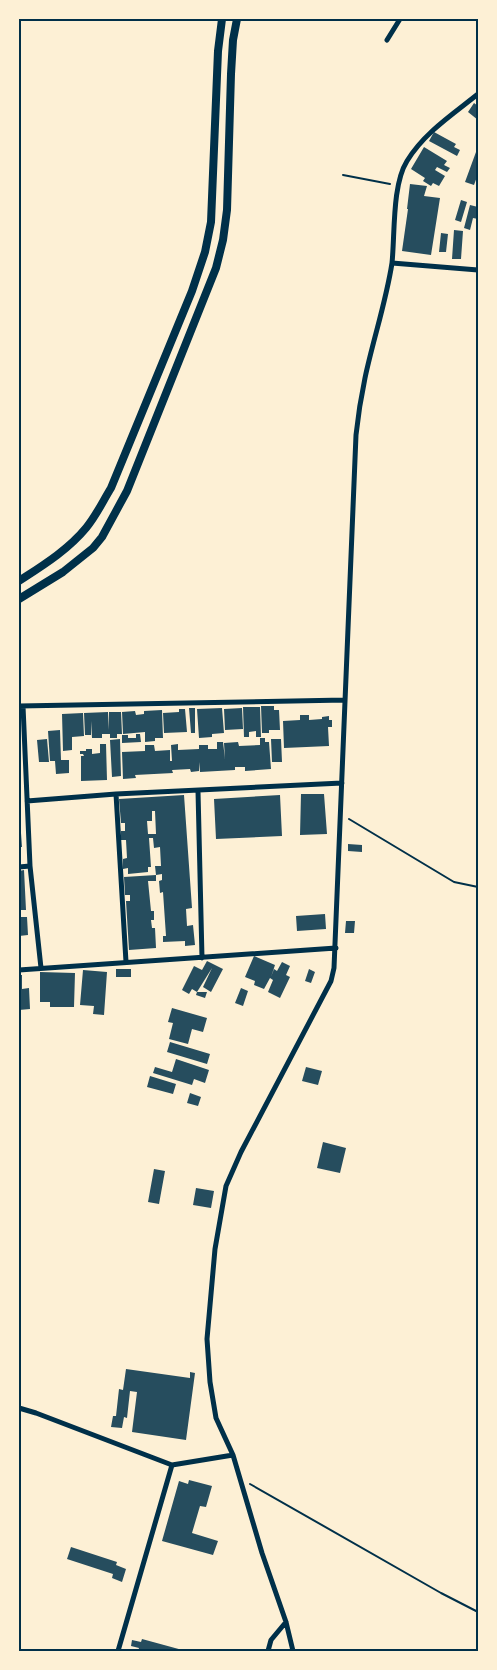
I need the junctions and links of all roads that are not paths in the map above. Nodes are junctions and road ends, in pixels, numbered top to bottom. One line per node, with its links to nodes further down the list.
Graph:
1 (222, 19): 8 (street)
2 (237, 19): 9 (street)
3 (400, 19): 4 (street)
4 (387, 40)
5 (478, 94): 6 (street)
6 (392, 263): 7 (street); 10 (street)
7 (478, 270)
8 (19, 581)
9 (19, 599)
10 (344, 700): 11 (street); 12 (street)
11 (21, 706): 15 (street)
12 (342, 783): 13 (street); 18 (street)
13 (198, 791): 14 (street); 19 (street)
14 (116, 794): 15 (street); 20 (street)
15 (27, 801): 16 (street)
16 (30, 866): 17 (street); 21 (street)
17 (19, 867)
18 (336, 948): 19 (street); 24 (street)
19 (202, 958): 20 (street)
20 (126, 962): 21 (street)
21 (41, 968): 22 (street)
22 (19, 970)
23 (19, 1408): 25 (street)
24 (233, 1455): 25 (street); 26 (street)
25 (172, 1465): 27 (street)
26 (286, 1622): 28 (street); 29 (street)
27 (118, 1651)
28 (268, 1651)
29 (293, 1651)

